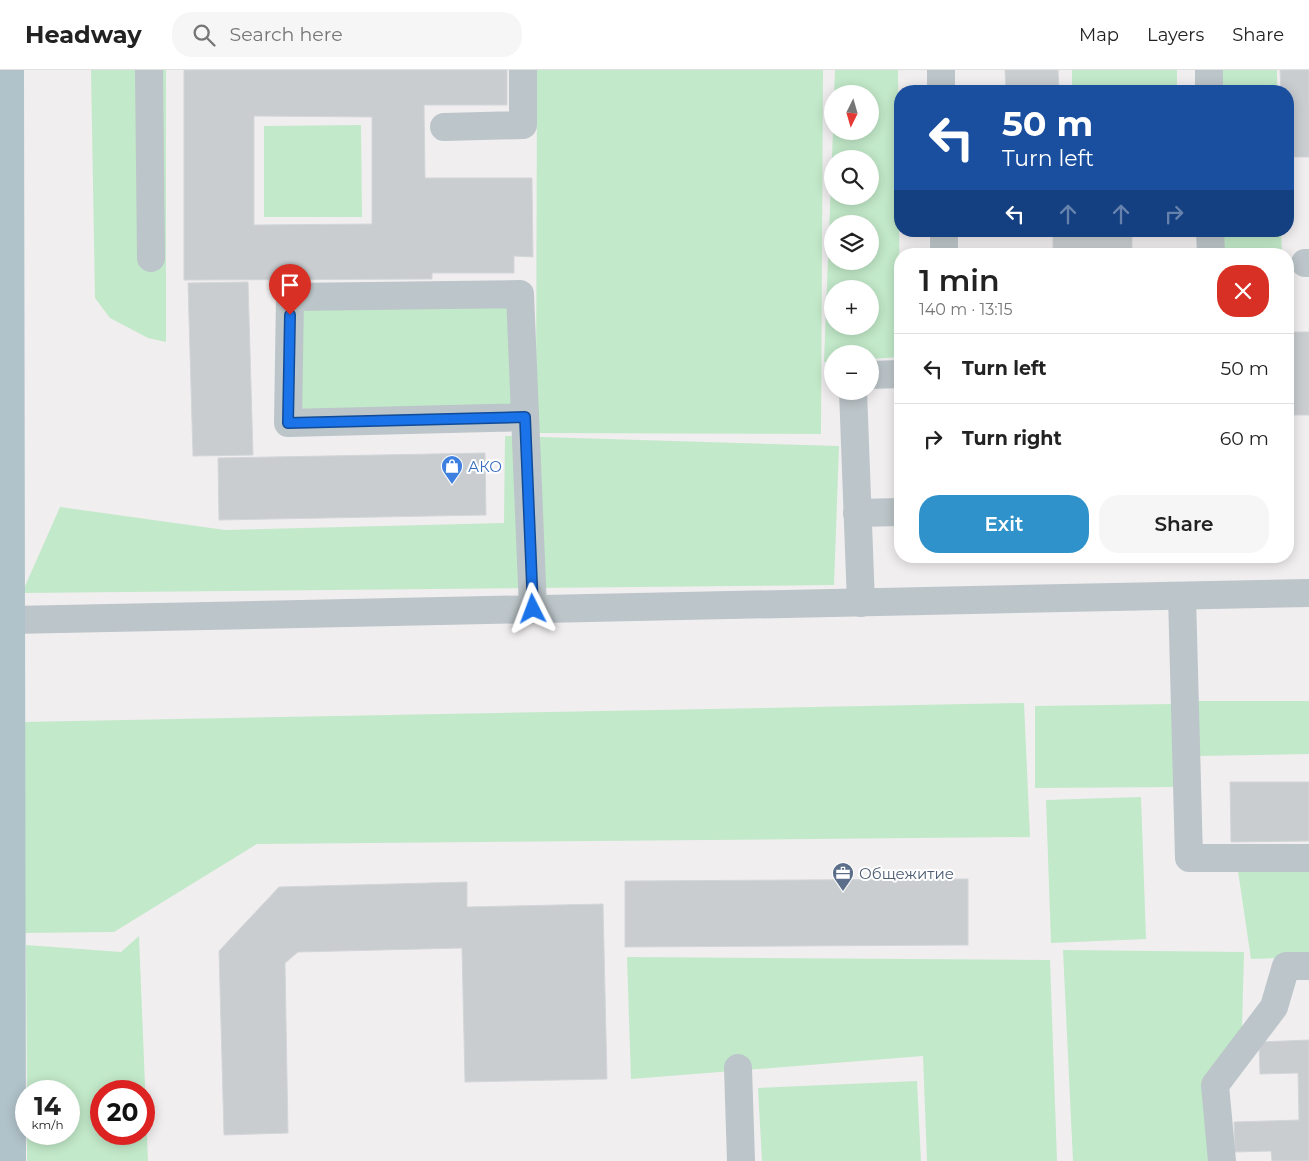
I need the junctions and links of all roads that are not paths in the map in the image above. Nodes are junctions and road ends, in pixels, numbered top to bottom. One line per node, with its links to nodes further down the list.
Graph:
1 (10, 70): 9 (main road)
2 (149, 70): 10 (street)
3 (522, 70): 8 (street)
4 (941, 70): 6 (street)
5 (1209, 70): 7 (street)
6 (941, 85)
7 (1209, 85)
8 (444, 127)
9 (5, 164): 15 (main road)
10 (151, 258)
11 (894, 374): 12 (street)
12 (879, 375)
13 (853, 400): 17 (street)
14 (525, 417): 14 (street); 21 (street)
15 (5, 507): 22 (main road)
16 (894, 512): 17 (street)
17 (857, 513): 20 (street)
18 (1309, 594): 19 (street)
19 (1182, 596): 20 (street); 23 (street)
20 (860, 603): 21 (street)
21 (533, 609): 22 (street)
22 (11, 620): 26 (main road)
23 (1309, 858)
24 (1309, 966): 28 (street)
25 (738, 1068): 27 (street)
26 (12, 1161)
27 (741, 1161)
28 (1222, 1161)

